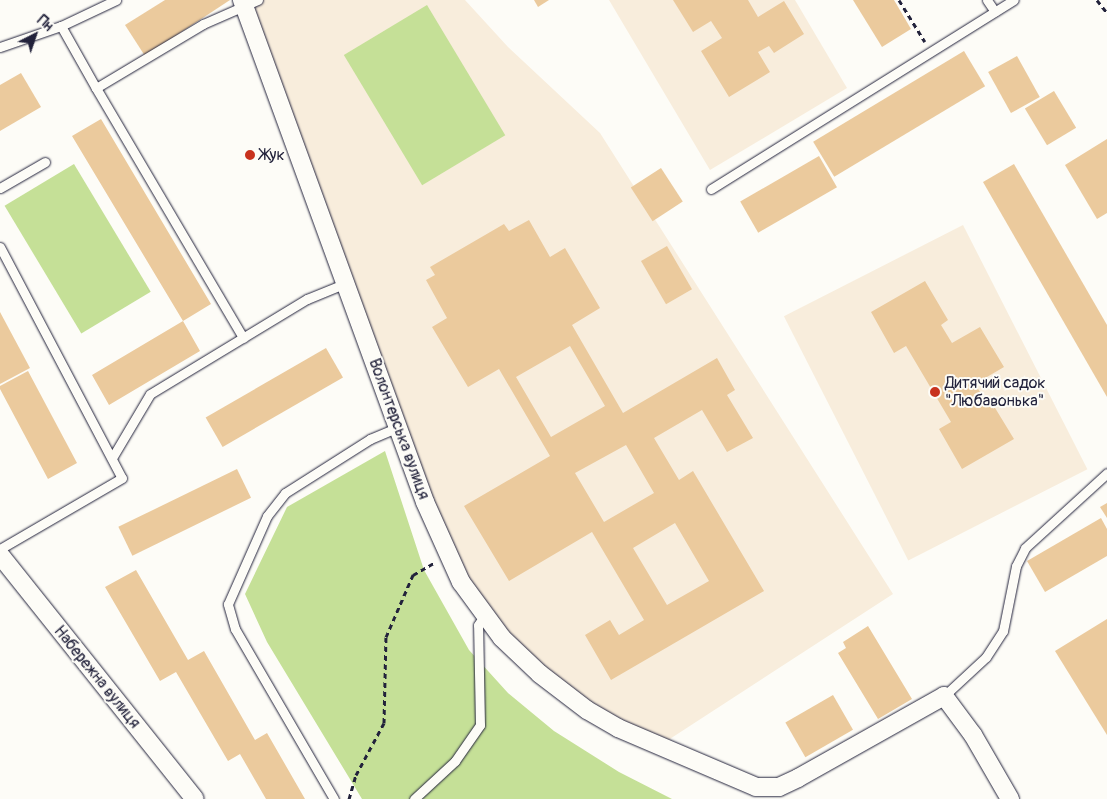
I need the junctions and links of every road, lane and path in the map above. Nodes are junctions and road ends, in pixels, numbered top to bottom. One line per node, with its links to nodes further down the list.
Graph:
1 (116, 0): 9 (lane)
2 (900, 0): 11 (path)
3 (987, 0): 7 (lane)
4 (1014, 0): 7 (lane)
5 (1097, 0): 8 (path)
6 (248, 2): 12 (lane); 17 (street, Волонтерська вулиця)
7 (995, 12): 11 (lane)
8 (1107, 13)
9 (61, 26): 10 (lane); 12 (lane)
10 (0, 47)
11 (930, 52): 15 (lane)
12 (96, 88): 18 (lane)
13 (45, 162): 14 (lane)
14 (0, 188)
15 (711, 189)
16 (0, 247): 20 (lane)
17 (346, 283): 18 (lane); 19 (street, Волонтерська вулиця)
18 (244, 338): 20 (lane)
19 (398, 427): 24 (street, Волонтерська вулиця); 28 (lane)
20 (112, 458): 22 (lane)
21 (1107, 473): 26 (lane)
22 (0, 549)
23 (0, 555): 27 (street, Набережна вулиця)
24 (448, 555): 25 (street, Волонтерська вулиця); 29 (path)
25 (484, 616): 26 (street, Волонтерська вулиця); 30 (lane)
26 (944, 696): 31 (street)
27 (194, 799)
28 (334, 799)
29 (349, 799)
30 (414, 799)
31 (1010, 799)

